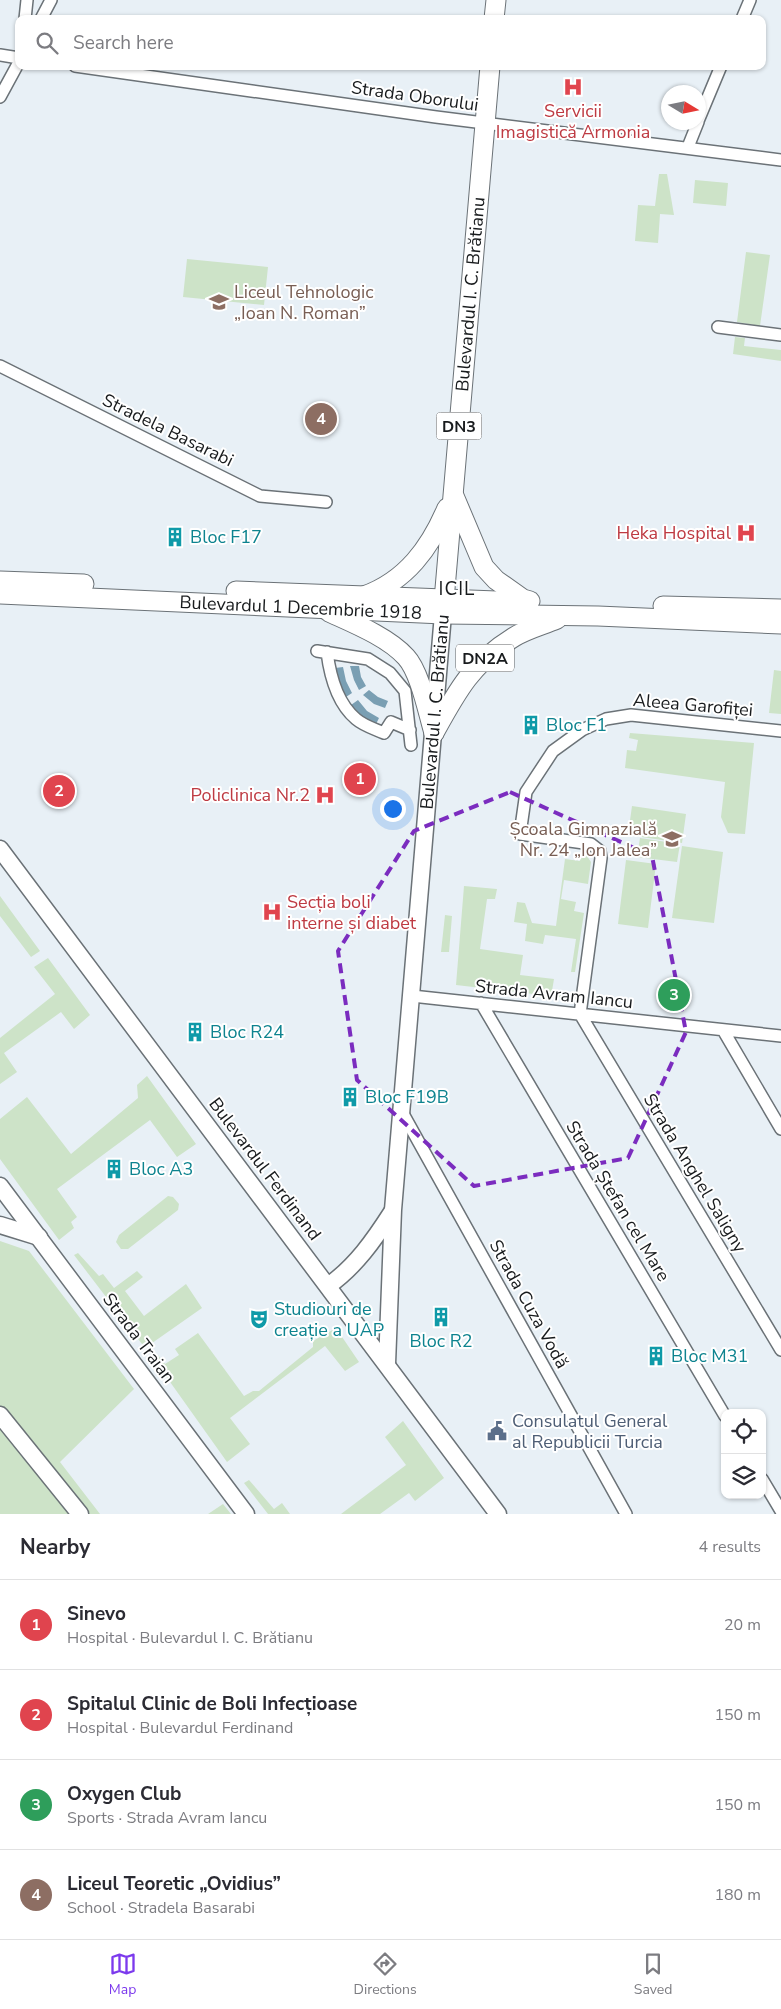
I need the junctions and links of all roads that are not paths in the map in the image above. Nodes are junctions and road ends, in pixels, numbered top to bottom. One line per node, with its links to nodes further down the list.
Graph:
1 (27, 0): 5 (street)
2 (51, 0): 6 (street)
3 (496, 0): 7 (main road)
4 (750, 0): 8 (street)
5 (25, 15)
6 (43, 15)
7 (494, 15)
8 (744, 15)
9 (0, 55): 10 (street)
10 (15, 57)
11 (15, 69): 15 (street)
12 (104, 70): 17 (street, Strada Oborului)
13 (490, 70): 17 (main road, Bulevardul I. C. Brătianu / DN3)
14 (720, 70): 16 (street)
15 (0, 97)
16 (706, 103)
17 (485, 123): 19 (street, Strada Oborului); 24 (main road, Bulevardul I. C. Brătianu / DN3)
18 (695, 130): 19 (street)
19 (688, 147): 20 (street, Strada Oborului)
20 (781, 160)
21 (718, 327): 22 (street)
22 (781, 335)
23 (0, 366): 25 (street, Stradela Basarabi)
24 (454, 494): 28 (main road); 29 (main road); 30 (main road, Bulevardul I. C. Brătianu / DN3)
25 (326, 502)
26 (0, 580): 28 (main road, Bulevardul 1 Decembrie 1918)
27 (0, 594): 31 (main road, Bulevardul 1 Decembrie 1918)
28 (363, 597): 30 (main road, Bulevardul 1 Decembrie 1918)
29 (536, 602): 30 (main road, Bulevardul 1 Decembrie 1918); 32 (main road, Bulevardul 1 Decembrie 1918)
30 (443, 607): 31 (main road, Bulevardul 1 Decembrie 1918); 33 (main road, Bulevardul 1 Decembrie 1918 / DN2A); 37 (main road, Bulevardul I. C. Brătianu / DN3)
31 (322, 608): 37 (main road)
32 (781, 609)
33 (565, 615): 34 (main road, Bulevardul 1 Decembrie 1918 / DN2A); 37 (main road, DN2A)
34 (781, 624)
35 (410, 730): 35 (street); 38 (street)
36 (781, 731): 42 (street, Aleea Garofiței)
37 (434, 733): 40 (main road, Bulevardul I. C. Brătianu / DN3)
38 (411, 745)
39 (0, 849): 51 (main road, Bulevardul Ferdinand)
40 (412, 996): 41 (street, Strada Avram Iancu); 45 (main road, Bulevardul I. C. Brătianu / DN3)
41 (481, 1003): 42 (street, Strada Avram Iancu); 54 (street, Strada Ștefan cel Mare)
42 (580, 1014): 43 (street, Strada Avram Iancu); 52 (street, Strada Anghel Saligny)
43 (724, 1030): 44 (street, Strada Avram Iancu); 46 (street)
44 (781, 1036)
45 (402, 1112): 48 (main road, Bulevardul I. C. Brătianu / DN3); 61 (street, Strada Cuza Vodă)
46 (781, 1129)
47 (0, 1186): 50 (main road, Strada Traian)
48 (393, 1210): 51 (main road, Bulevardul I. C. Brătianu / DN3); 53 (main road, Bulevardul I. C. Brătianu / DN3)
49 (0, 1225): 50 (main road)
50 (39, 1237): 59 (main road, Strada Traian)
51 (328, 1286): 53 (main road, Bulevardul Ferdinand)
52 (781, 1350)
53 (387, 1364): 60 (main road, Bulevardul Ferdinand)
54 (721, 1409)
55 (0, 1415): 58 (main road)
56 (766, 1486): 57 (street)
57 (781, 1511)
58 (80, 1514)
59 (246, 1514)
60 (498, 1514)
61 (626, 1514)

